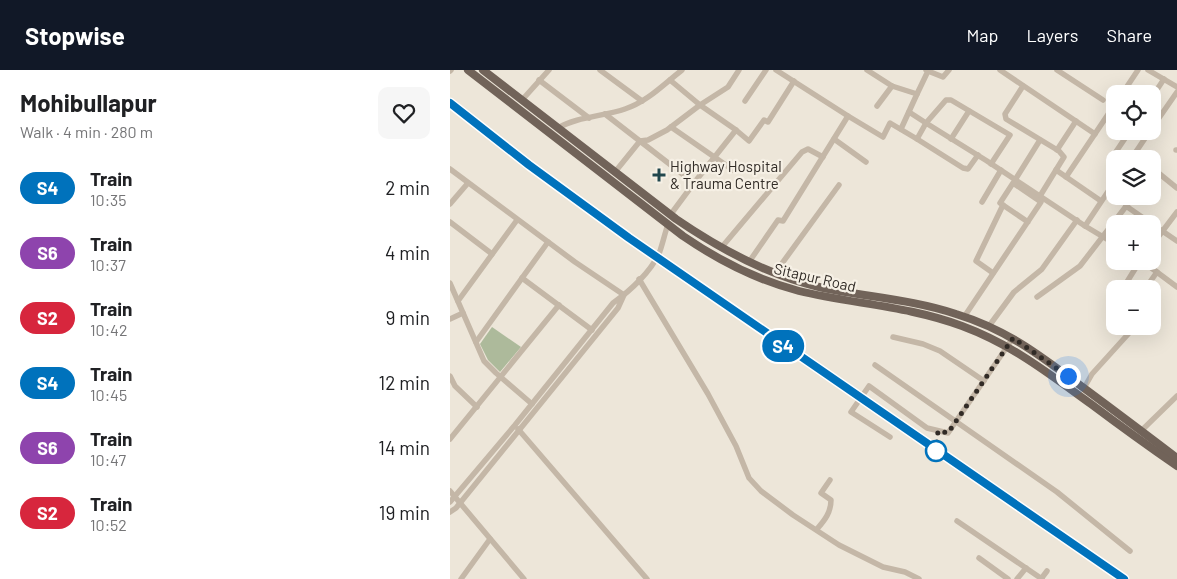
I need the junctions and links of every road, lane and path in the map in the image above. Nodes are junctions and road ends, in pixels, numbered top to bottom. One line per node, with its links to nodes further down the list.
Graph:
1 (468, 70): 87 (main road, Sitapur Road)
2 (483, 70): 28 (main road, Sitapur Road)
3 (549, 70): 17 (street)
4 (600, 70): 30 (street)
5 (682, 70): 18 (street)
6 (739, 70): 32 (street)
7 (766, 70): 31 (street)
8 (776, 70): 16 (street)
9 (867, 70): 23 (street)
10 (951, 70): 15 (street)
11 (1000, 70): 24 (street)
12 (1057, 70): 29 (street)
13 (1138, 70): 21 (street)
14 (1148, 70): 19 (street)
15 (927, 71): 27 (street)
16 (783, 72): 20 (street)
17 (539, 80): 28 (street); 39 (street)
18 (670, 80): 30 (street); 32 (street)
19 (1164, 80): 22 (street); 25 (street)
20 (794, 81): 38 (street); 47 (street)
21 (1128, 85)
22 (1160, 85)
23 (892, 86): 27 (street); 33 (street)
24 (1023, 86): 41 (street); 43 (street)
25 (1177, 87)
26 (1177, 92): 37 (street)
27 (917, 94): 35 (street)
28 (522, 100): 45 (main road, Sitapur Road)
29 (1103, 100)
30 (642, 101): 36 (street)
31 (745, 101)
32 (700, 105): 44 (street); 47 (street)
33 (877, 106)
34 (969, 111): 42 (street); 49 (street); 52 (street)
35 (909, 112): 42 (street); 46 (street)
36 (606, 114): 39 (street); 54 (street)
37 (1161, 115)
38 (848, 116): 46 (street); 50 (street)
39 (589, 118): 45 (street)
40 (1106, 118): 48 (street)
41 (1076, 121): 48 (street); 55 (street)
42 (926, 123): 51 (street); 52 (street)
43 (1016, 125): 49 (street); 53 (street)
44 (671, 126): 54 (street); 57 (street)
45 (558, 128): 65 (main road, Sitapur Road)
46 (901, 129): 51 (street)
47 (736, 130): 57 (street)
48 (1095, 134): 67 (street)
49 (1010, 135): 60 (street)
50 (834, 139): 58 (street); 59 (street)
51 (917, 139): 56 (street)
52 (951, 139): 56 (street)
53 (1040, 140): 55 (street); 68 (street)
54 (640, 141): 65 (street); 70 (street)
55 (1057, 150): 64 (street)
56 (978, 155): 60 (street)
57 (715, 156): 62 (street); 70 (street)
58 (823, 157): 95 (street); 97 (street)
59 (866, 162)
60 (992, 164): 63 (street)
61 (450, 169): 69 (street)
62 (733, 170)
63 (1001, 170): 68 (street); 76 (street)
64 (1056, 170): 67 (street); 74 (street)
65 (616, 172): 81 (main road, Sitapur Road)
66 (1161, 175): 72 (street)
67 (1066, 177): 75 (street)
68 (1015, 180): 74 (street)
69 (468, 183): 77 (street); 83 (street)
70 (694, 183): 81 (street)
71 (839, 185): 100 (street)
72 (1177, 188)
73 (1106, 194): 75 (street)
74 (1040, 196): 84 (street)
75 (1101, 201): 88 (street)
76 (982, 202)
77 (450, 204)
78 (1003, 205): 86 (street); 86 (street); 101 (street)
79 (1126, 206): 82 (street); 91 (street)
80 (1177, 212): 89 (street)
81 (671, 214): 95 (main road, Sitapur Road)
82 (1139, 215)
83 (518, 220): 94 (street); 96 (street)
84 (1077, 220): 88 (street); 114 (street)
85 (450, 222): 96 (street)
86 (1028, 222): 101 (street)
87 (668, 224): 103 (street); 120 (main road, Sitapur Road)
88 (1085, 226): 91 (street)
89 (1163, 232): 90 (street); 93 (street)
90 (1161, 234)
91 (1103, 237): 92 (street); 108 (street)
92 (1106, 239)
93 (1177, 241)
94 (548, 242): 102 (street); 107 (street)
95 (721, 248): 97 (main road, Sitapur Road)
96 (492, 254): 109 (street)
97 (749, 262): 100 (main road, Sitapur Road)
98 (1154, 270): 99 (street)
99 (1157, 272): 104 (street); 106 (street)
100 (775, 273): 112 (main road, Sitapur Road)
101 (993, 273): 112 (street)
102 (522, 278): 110 (street); 119 (street)
103 (639, 279): 107 (street); 146 (street)
104 (1151, 280)
105 (450, 283): 109 (street)
106 (1177, 287)
107 (624, 295): 115 (street); 133 (street)
108 (1037, 297)
109 (458, 301): 111 (street)
110 (559, 306): 115 (street); 123 (street)
111 (463, 313): 113 (street); 119 (street)
112 (964, 317): 114 (main road, Sitapur Road)
113 (450, 319)
114 (989, 326): 118 (main road, Sitapur Road)
115 (592, 330): 129 (street)
116 (1127, 335): 126 (street)
117 (893, 337): 124 (street)
118 (1013, 338): 120 (street); 126 (main road, Sitapur Road)
119 (476, 342): 123 (street)
120 (1007, 346): 124 (street); 138 (main road, Sitapur Road)
121 (875, 365): 131 (street)
122 (450, 376): 125 (street)
123 (501, 378): 129 (street); 130 (street)
124 (984, 381): 131 (street)
125 (454, 386): 127 (street); 130 (street)
126 (1084, 388): 134 (main road, Sitapur Road)
127 (450, 392)
128 (1177, 396): 134 (street)
129 (532, 404): 132 (street)
130 (476, 407): 136 (street)
131 (956, 422): 135 (street); 148 (street)
132 (515, 425): 133 (street); 141 (street)
133 (519, 431): 143 (street); 154 (street)
134 (1142, 431): 137 (main road, Sitapur Road)
135 (890, 436)
136 (450, 439)
137 (1177, 458)
138 (1177, 466)
139 (830, 480): 146 (street)
140 (450, 491): 141 (street)
141 (456, 497): 142 (street); 143 (street)
142 (450, 502)
143 (460, 503): 144 (street); 147 (street)
144 (450, 512)
145 (957, 521): 150 (street)
146 (817, 529): 155 (street)
147 (490, 539): 152 (street); 153 (street)
148 (1130, 551)
149 (979, 558): 156 (street)
150 (1026, 568): 157 (street); 158 (street)
151 (1047, 571): 158 (street)
152 (461, 579)
153 (524, 579)
154 (647, 579)
155 (919, 579)
156 (1008, 579)
157 (1017, 579)
158 (1041, 579)

